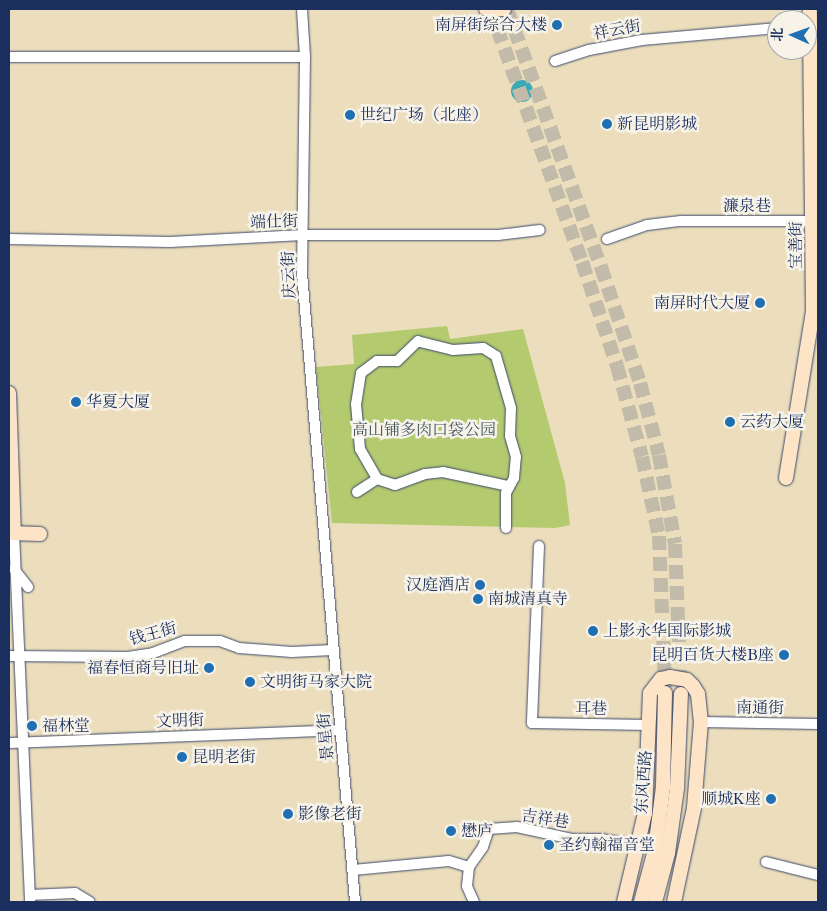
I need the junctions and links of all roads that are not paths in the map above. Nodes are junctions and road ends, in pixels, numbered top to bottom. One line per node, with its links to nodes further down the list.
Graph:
1 (302, 9): 6 (street, 庆云街)
2 (486, 9): 3 (main road)
3 (504, 9)
4 (767, 29): 8 (street, 祥云街)
5 (9, 57): 6 (street)
6 (305, 57): 11 (street, 庆云街)
7 (812, 60): 9 (main road, 宝善街)
8 (554, 61)
9 (814, 221): 13 (street, 濂泉巷); 14 (main road, 宝善街)
10 (540, 230): 11 (street, 端仕街)
11 (303, 235): 12 (street, 端仕街); 23 (street, 庆云街)
12 (9, 239)
13 (607, 239)
14 (816, 312): 16 (main road, 宝善街)
15 (9, 393): 21 (main road)
16 (786, 478)
17 (377, 479): 18 (street); 18 (street); 19 (street)
18 (508, 486): 20 (street)
19 (358, 492)
20 (506, 528)
21 (11, 533): 22 (main road); 25 (street)
22 (40, 534)
23 (324, 539): 27 (street, 景星街)
24 (540, 546): 33 (street, 耳巷)
25 (14, 570): 26 (street); 28 (street)
26 (28, 587)
27 (333, 650): 28 (street, 钱王街); 34 (street, 景星街)
28 (14, 654): 35 (street)
29 (666, 693): 47 (main road, 东风西路)
30 (681, 694): 48 (main road, 东风西路)
31 (701, 722): 32 (street, 南通街); 33 (main road); 49 (main road)
32 (818, 724)
33 (649, 725): 37 (main road)
34 (340, 730): 35 (street, 文明街); 40 (street, 景星街)
35 (22, 742): 36 (street, 文明街); 42 (street)
36 (9, 743)
37 (639, 846): 39 (street, 吉祥巷); 46 (main road)
38 (766, 862): 41 (street)
39 (469, 867): 40 (street); 45 (street)
40 (353, 870): 44 (street, 景星街)
41 (818, 875)
42 (30, 899): 43 (street)
43 (90, 902)
44 (355, 902)
45 (474, 902)
46 (624, 902)
47 (641, 902)
48 (655, 902)
49 (674, 902)

